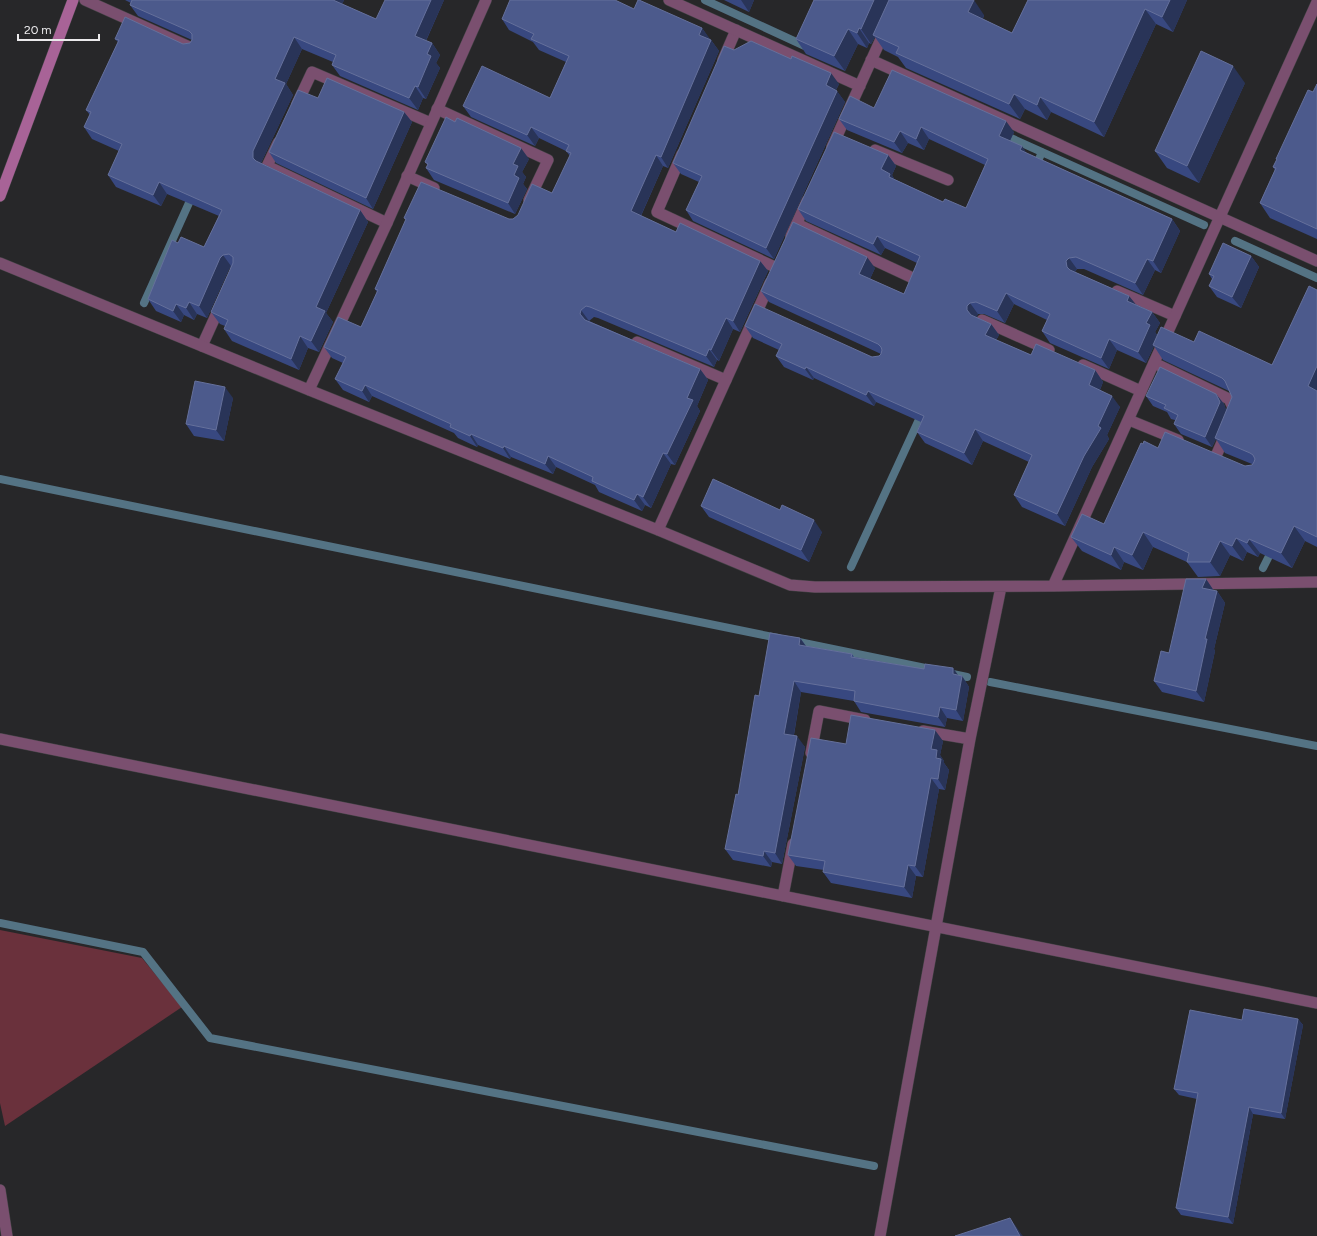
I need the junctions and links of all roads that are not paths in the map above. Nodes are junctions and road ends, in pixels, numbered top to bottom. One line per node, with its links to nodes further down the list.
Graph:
1 (73, 0): 23 (main road)
2 (85, 0): 8 (street)
3 (486, 0): 12 (street)
4 (669, 0): 7 (street)
5 (1317, 2): 25 (street)
6 (890, 20): 9 (street)
7 (736, 30): 10 (street); 11 (street)
8 (194, 49)
9 (871, 60): 11 (street); 25 (street)
10 (720, 66)
11 (860, 86): 18 (street)
12 (437, 109): 14 (street); 24 (street)
13 (291, 115): 14 (street)
14 (431, 123): 19 (street)
15 (281, 137): 26 (street)
16 (685, 147): 32 (street)
17 (867, 147): 20 (street)
18 (828, 155)
19 (407, 176): 22 (street); 26 (street)
20 (948, 180)
21 (813, 190): 27 (street)
22 (442, 191)
23 (0, 196)
24 (525, 209)
25 (1220, 216): 30 (street); 36 (street)
26 (386, 222): 44 (street)
27 (797, 224): 28 (street); 33 (street)
28 (788, 243)
29 (783, 255): 32 (street)
30 (1317, 261)
31 (0, 263): 39 (street)
32 (777, 268): 43 (street)
33 (915, 278)
34 (1110, 288): 36 (street)
35 (226, 292): 39 (street)
36 (1175, 316): 42 (street)
37 (982, 320): 40 (street)
38 (624, 337): 43 (street)
39 (202, 346): 44 (street)
40 (1062, 356)
41 (1076, 362): 45 (street)
42 (1154, 363): 45 (street); 48 (street)
43 (726, 380): 49 (street)
44 (309, 390): 49 (street)
45 (1141, 391): 46 (street)
46 (1128, 420): 47 (street); 52 (street)
47 (1187, 444)
48 (1216, 456)
49 (658, 530): 51 (street)
50 (1317, 582): 52 (street)
51 (1001, 586): 52 (street); 56 (street)
52 (1053, 586)
53 (872, 721): 57 (street)
54 (910, 728): 56 (street)
55 (0, 739): 59 (street)
56 (970, 739): 60 (street)
57 (809, 765)
58 (795, 834): 59 (street)
59 (783, 896): 60 (street)
60 (936, 926): 61 (street); 64 (street)
61 (1317, 1003)
62 (0, 1190): 63 (street)
63 (7, 1236)
64 (880, 1236)

